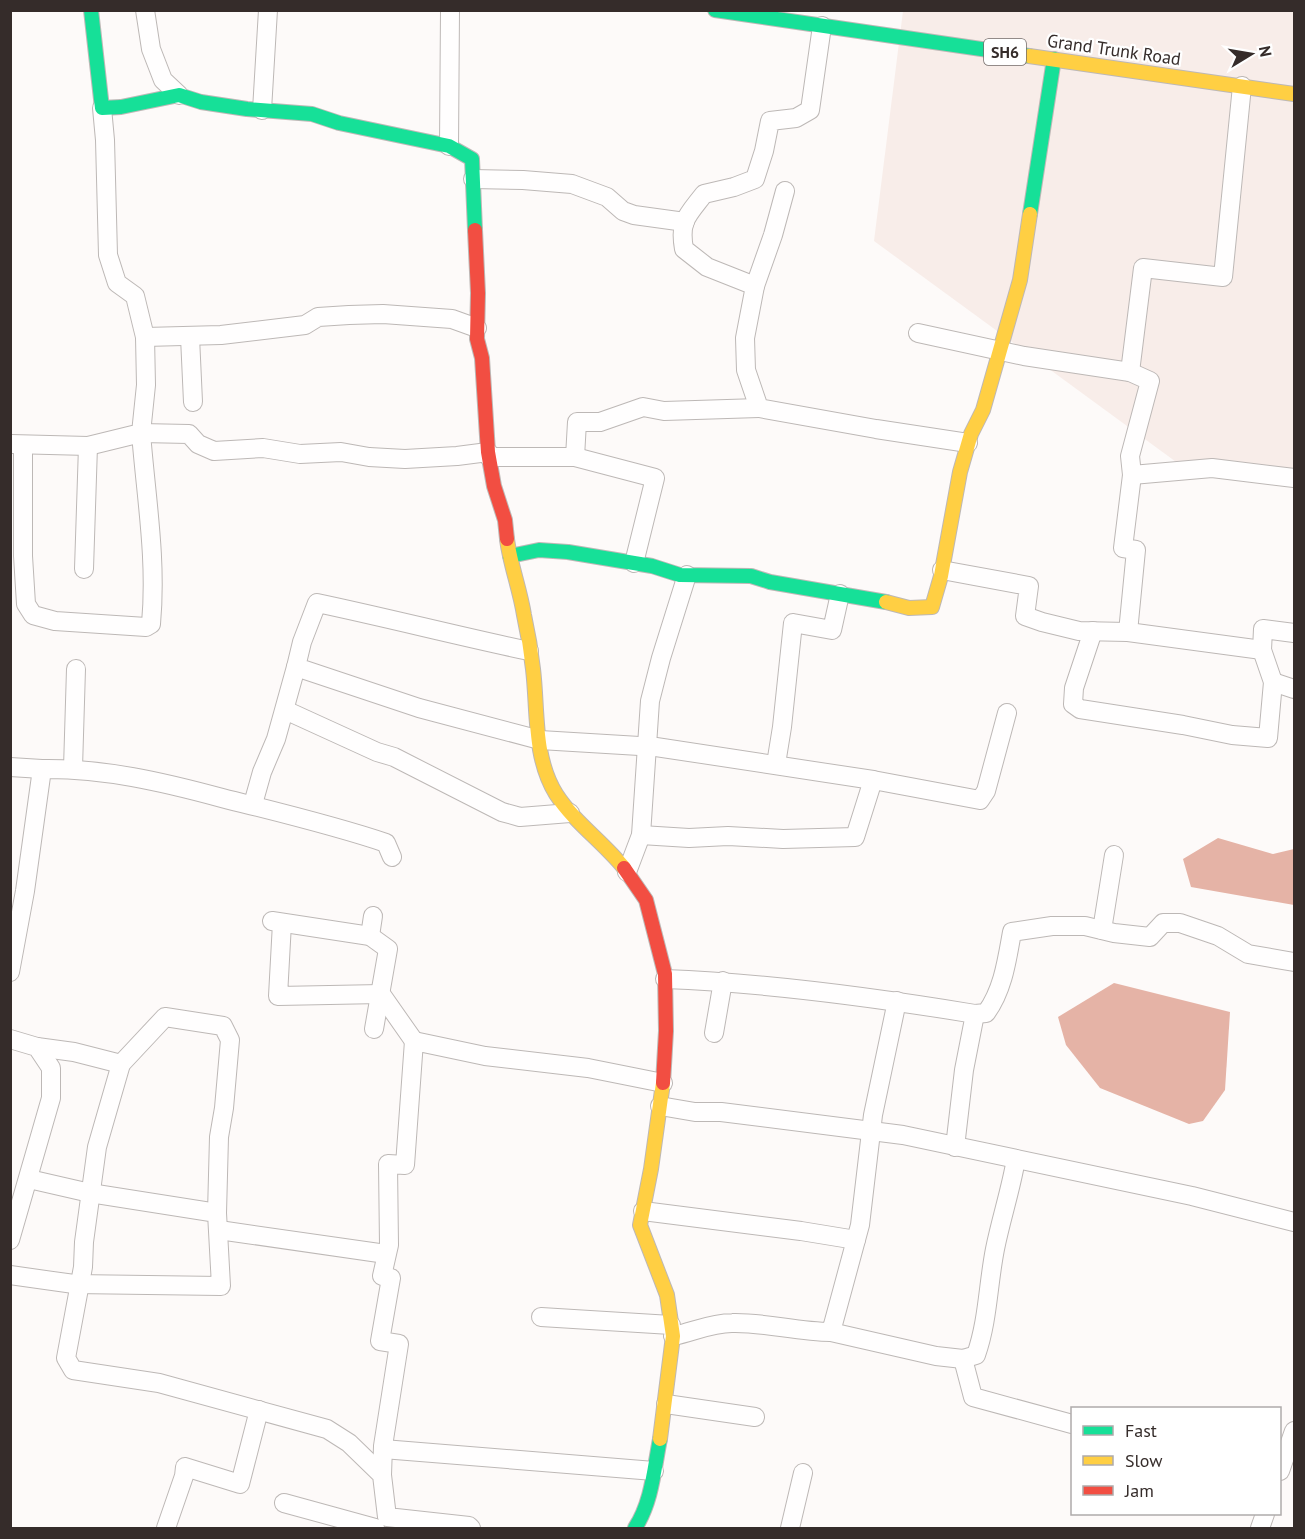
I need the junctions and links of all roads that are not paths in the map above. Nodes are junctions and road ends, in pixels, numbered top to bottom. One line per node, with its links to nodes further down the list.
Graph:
1 (91, 10): 11 (street)
2 (145, 10): 10 (street)
3 (268, 10): 12 (street)
4 (450, 10): 13 (street)
5 (715, 10): 6 (street, Grand Trunk Road / SH6)
6 (822, 26): 7 (street, Grand Trunk Road / SH6); 16 (street)
7 (1054, 59): 8 (street, Grand Trunk Road / SH6); 22 (street)
8 (1242, 86): 9 (street, Grand Trunk Road / SH6); 23 (street)
9 (1294, 94)
10 (178, 95): 11 (street); 12 (street)
11 (102, 108): 20 (street)
12 (262, 110): 13 (street)
13 (449, 146): 14 (street)
14 (473, 179): 16 (street); 18 (street)
15 (785, 190): 17 (street)
16 (685, 222): 17 (street)
17 (755, 286): 25 (street)
18 (477, 328): 21 (street); 30 (street)
19 (918, 333): 22 (street)
20 (146, 337): 21 (street); 26 (street)
21 (190, 337): 24 (street)
22 (1000, 351): 23 (street); 27 (street)
23 (1130, 372): 32 (street)
24 (193, 402)
25 (759, 408): 27 (street); 31 (street)
26 (141, 433): 28 (street); 29 (street); 30 (street)
27 (968, 443): 37 (street)
28 (17, 444): 29 (street)
29 (88, 446): 36 (street)
30 (489, 455): 31 (street); 34 (street)
31 (575, 457): 35 (street)
32 (1132, 475): 33 (street); 41 (street)
33 (1294, 478)
34 (510, 556): 35 (street); 44 (street)
35 (634, 563): 38 (street)
36 (84, 569)
37 (942, 570): 39 (street); 40 (street)
38 (687, 575): 39 (street); 52 (street)
39 (840, 594): 53 (street)
40 (1093, 631): 41 (street); 47 (street)
41 (1128, 632): 43 (street)
42 (1294, 633): 43 (street)
43 (1262, 650): 47 (street)
44 (530, 651): 45 (street); 51 (street)
45 (296, 667): 49 (street); 51 (street)
46 (76, 669): 55 (street)
47 (1273, 682): 48 (street)
48 (1294, 689)
49 (285, 710): 58 (street); 59 (street)
50 (1007, 713): 57 (street)
51 (540, 740): 52 (street); 59 (street)
52 (648, 747): 53 (street); 60 (street)
53 (776, 764): 57 (street)
54 (10, 767): 56 (street)
55 (73, 768): 56 (street); 58 (street)
56 (42, 769): 68 (street)
57 (873, 780): 60 (street)
58 (253, 804): 62 (street)
59 (570, 813): 63 (street)
60 (641, 836): 63 (street)
61 (1114, 855): 65 (street)
62 (392, 857)
63 (627, 872): 69 (street)
64 (373, 916): 66 (street)
65 (1102, 930): 67 (street); 73 (street)
66 (370, 936): 71 (street); 71 (street)
67 (1294, 962)
68 (10, 972)
69 (665, 979): 70 (street); 80 (street)
70 (723, 981): 72 (street); 75 (street)
71 (381, 994): 74 (street); 77 (street)
72 (897, 1001): 73 (street); 82 (street)
73 (975, 1014): 83 (street)
74 (374, 1029)
75 (714, 1033)
76 (10, 1039): 78 (street)
77 (414, 1041): 80 (street); 92 (street)
78 (37, 1047): 79 (street); 85 (street)
79 (121, 1064): 86 (street); 88 (street)
80 (663, 1083): 81 (street)
81 (660, 1106): 82 (street); 87 (street)
82 (870, 1131): 83 (street); 91 (street)
83 (955, 1146): 84 (street)
84 (1016, 1159): 89 (street); 98 (street)
85 (29, 1179): 86 (street); 90 (street)
86 (90, 1193): 88 (street); 94 (street)
87 (643, 1211): 91 (street); 96 (street)
88 (218, 1221): 92 (street); 94 (street)
89 (1294, 1222)
90 (10, 1240)
91 (856, 1240): 97 (street)
92 (386, 1254): 104 (street)
93 (10, 1275): 94 (street)
94 (80, 1284): 100 (street)
95 (541, 1317): 96 (street)
96 (672, 1330): 97 (street); 99 (street)
97 (831, 1332): 98 (street)
98 (963, 1359): 102 (street)
99 (666, 1404): 101 (street); 106 (street)
100 (259, 1410): 108 (street); 111 (street)
101 (755, 1417)
102 (1071, 1424)
103 (1294, 1431): 105 (street)
104 (383, 1449): 106 (street); 108 (street)
105 (1282, 1459)
106 (654, 1471): 113 (street)
107 (804, 1473): 114 (street)
108 (382, 1475): 110 (street)
109 (284, 1503): 110 (street)
110 (382, 1525): 112 (street)
111 (166, 1528)
112 (471, 1528)
113 (635, 1528)
114 (790, 1528)

